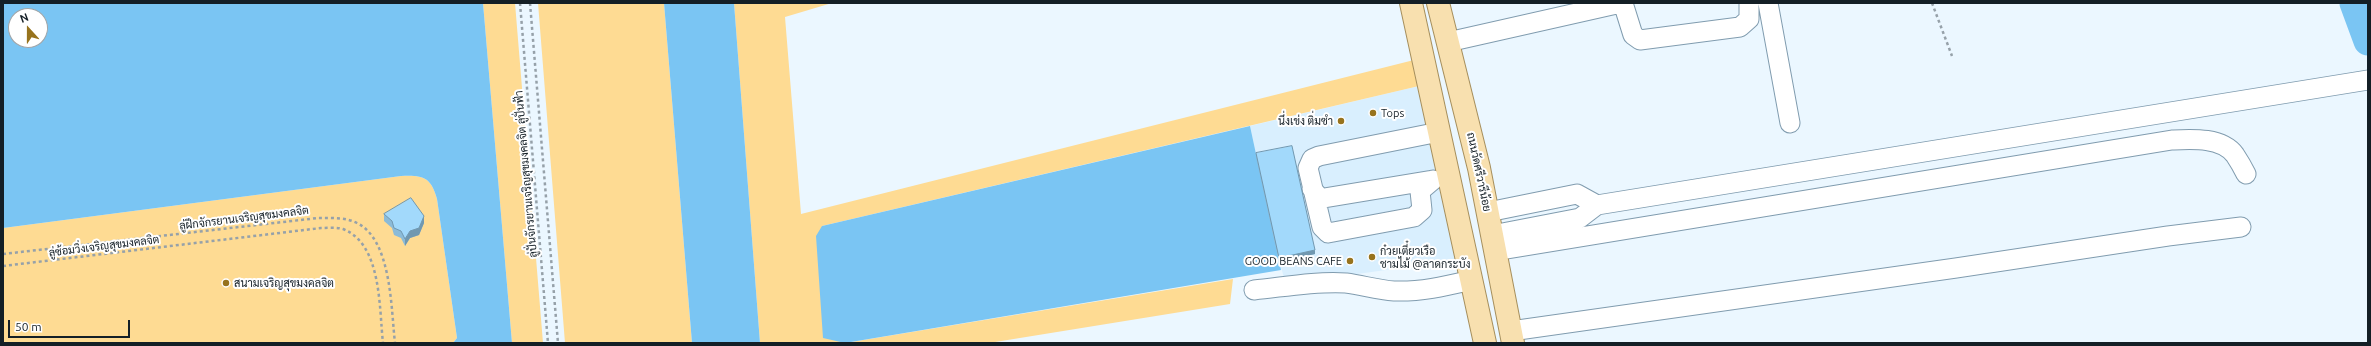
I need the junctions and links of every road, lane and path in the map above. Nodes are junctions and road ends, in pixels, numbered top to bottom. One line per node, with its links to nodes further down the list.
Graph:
1 (520, 3): 30 (path, ลู่ปั่นจักรยานเจริญสุขมงคลจิต ลู่ปั่นฟ้า)
2 (530, 3): 31 (path)
3 (1411, 3): 13 (main road)
4 (1438, 3): 9 (main road, ถนนวัดศรีวารีน้อย)
5 (1622, 3): 6 (street); 9 (street)
6 (1749, 3)
7 (1768, 3): 12 (street)
8 (1932, 3): 10 (path)
9 (1448, 42): 18 (main road, ถนนวัดศรีวารีน้อย)
10 (1952, 56)
11 (2368, 80): 17 (street)
12 (1790, 123)
13 (1439, 132): 15 (main road); 16 (street)
14 (2246, 174): 22 (street)
15 (1441, 178): 16 (street); 16 (street); 19 (main road)
16 (1312, 189)
17 (1597, 205): 18 (street); 22 (street)
18 (1488, 212): 19 (main road); 22 (main road, ถนนวัดศรีวารีน้อย)
19 (1460, 218): 21 (main road)
20 (2241, 227): 27 (street)
21 (1464, 242): 22 (main road); 25 (main road)
22 (1494, 243): 27 (main road, ถนนวัดศรีวารีน้อย)
23 (3, 254): 29 (path, ลู่ฝึกจักรยานเจริญสุขมงคลจิต)
24 (3, 266): 28 (path, ลู่ซ้อมวิ่งเจริญสุขมงคลจิต)
25 (1472, 280): 26 (street); 32 (main road)
26 (1254, 290)
27 (1512, 337)
28 (383, 343)
29 (395, 343)
30 (548, 343)
31 (558, 343)
32 (1485, 343)

